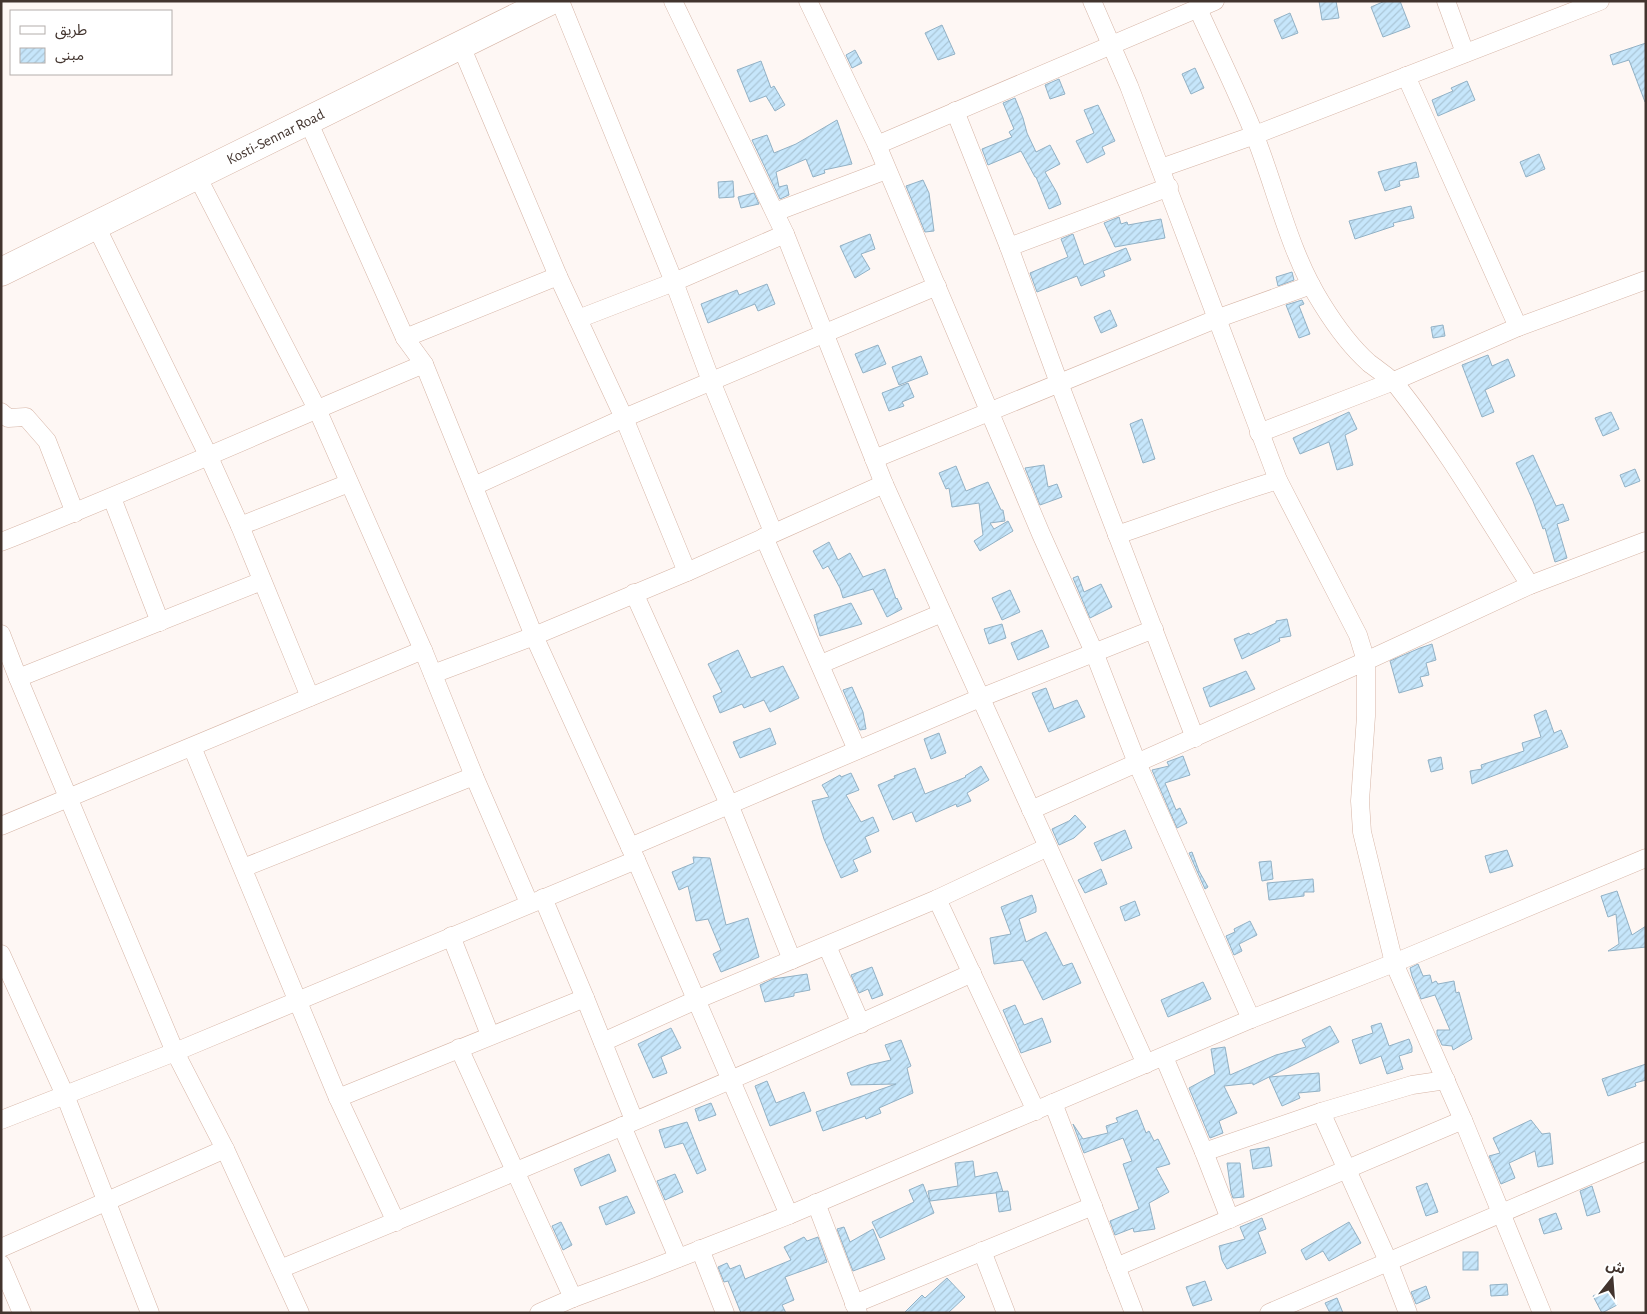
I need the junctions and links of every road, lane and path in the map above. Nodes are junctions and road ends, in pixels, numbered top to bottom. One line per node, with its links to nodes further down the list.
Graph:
1 (550, 1): 11 (highway, Kosti-Sennar Road)
2 (560, 1): 29 (street)
3 (673, 1): 22 (street)
4 (808, 1): 17 (street)
5 (1092, 1): 10 (street)
6 (1215, 1): 9 (street)
7 (1446, 1): 12 (street)
8 (1600, 1): 12 (street)
9 (1198, 9): 10 (street); 16 (street)
10 (1113, 45): 14 (street); 18 (street)
11 (461, 46): 15 (highway, Kosti-Sennar Road); 27 (street)
12 (1465, 53): 13 (street)
13 (1406, 76): 16 (street); 34 (street)
14 (955, 111): 17 (street); 25 (street)
15 (308, 121): 20 (highway, Kosti-Sennar Road); 36 (street)
16 (1255, 135): 18 (street); 30 (street)
17 (877, 145): 19 (street)
18 (1161, 168): 21 (street)
19 (886, 170): 22 (street); 31 (street)
20 (197, 176): 23 (highway, Kosti-Sennar Road); 41 (street)
21 (1168, 187): 25 (street); 33 (street)
22 (775, 212): 24 (street)
23 (96, 226): 26 (highway, Kosti-Sennar Road); 46 (street)
24 (785, 234): 29 (street); 35 (street)
25 (1009, 247): 40 (street)
26 (1, 272)
27 (558, 276): 32 (street); 36 (street)
28 (1646, 280): 34 (street)
29 (674, 282): 32 (street); 38 (street)
30 (1311, 285): 33 (street); 39 (street)
31 (937, 286): 35 (street); 42 (street)
32 (578, 319): 44 (street)
33 (1216, 319): 40 (street); 45 (street)
34 (1518, 328): 39 (street)
35 (824, 334): 38 (street); 47 (street)
36 (405, 338): 37 (street)
37 (424, 364): 41 (street); 51 (street)
38 (711, 380): 44 (street); 55 (street)
39 (1394, 381): 45 (street); 61 (street)
40 (1059, 384): 42 (street); 56 (street)
41 (317, 409): 46 (street); 49 (street)
42 (989, 410): 47 (street); 69 (street)
43 (1, 412): 53 (street)
44 (624, 418): 51 (street); 59 (street)
45 (1259, 433): 48 (street)
46 (208, 455): 52 (street); 54 (street)
47 (874, 459): 50 (street)
48 (1278, 480): 56 (street); 70 (street)
49 (349, 483): 54 (street); 68 (street)
50 (884, 484): 55 (street); 63 (street)
51 (474, 486): 67 (street)
52 (112, 498): 53 (street); 64 (street)
53 (75, 513): 58 (street)
54 (240, 526): 60 (street)
55 (769, 535): 59 (street); 71 (street)
56 (1117, 535): 65 (street)
57 (1646, 541): 61 (street)
58 (1, 542)
59 (687, 572): 62 (street)
60 (262, 581): 64 (street); 74 (street)
61 (1530, 585): 70 (street)
62 (634, 593): 67 (street); 82 (street)
63 (942, 613): 71 (street); 75 (street)
64 (160, 622): 73 (street)
65 (1154, 629): 69 (street); 76 (street)
66 (1, 634): 73 (street)
67 (534, 636): 72 (street); 86 (street)
68 (423, 650): 72 (street); 74 (street)
69 (1094, 652): 75 (street); 79 (street)
70 (1366, 661): 76 (street); 95 (street)
71 (821, 664): 78 (street)
72 (433, 674): 80 (street)
73 (18, 678): 81 (street)
74 (310, 697): 77 (street)
75 (980, 698): 78 (street); 83 (street)
76 (1195, 738): 79 (street)
77 (192, 747): 81 (street); 88 (street)
78 (857, 750): 82 (street)
79 (1137, 763): 83 (street); 100 (street)
80 (474, 776): 88 (street); 90 (street)
81 (69, 798): 84 (street); 105 (street)
82 (729, 804): 86 (street); 94 (street)
83 (1030, 810): 85 (street)
84 (1, 826)
85 (1048, 847): 89 (street); 107 (street)
86 (633, 853): 90 (street); 99 (street)
87 (1646, 858): 95 (street)
88 (243, 868): 98 (street)
89 (937, 899): 92 (street); 96 (street)
90 (536, 901): 91 (street); 97 (street)
91 (451, 936): 98 (street); 102 (street)
92 (827, 946): 94 (street); 101 (street)
93 (1, 954): 110 (street)
94 (792, 960): 99 (street)
95 (1394, 963): 100 (street); 109 (street)
96 (972, 974): 101 (street); 113 (street)
97 (586, 998): 102 (street); 103 (street)
98 (298, 999): 105 (street); 111 (street)
99 (696, 1000): 103 (street); 108 (street)
100 (1250, 1019): 106 (street)
101 (861, 1024): 108 (street)
102 (490, 1036): 104 (street)
103 (603, 1042): 117 (street)
104 (459, 1048): 111 (street); 122 (street)
105 (175, 1052): 110 (street); 118 (street)
106 (1164, 1057): 107 (street); 120 (street)
107 (1146, 1064): 112 (street)
108 (731, 1080): 117 (street); 127 (street)
109 (1446, 1080): 114 (street); 116 (street)
110 (65, 1094): 115 (street); 123 (street)
111 (338, 1098): 129 (street)
112 (1053, 1103): 113 (street); 125 (street)
113 (1036, 1110): 124 (street)
114 (1321, 1112): 120 (street); 121 (street)
115 (1, 1120)
116 (1463, 1120): 121 (street); 126 (street)
117 (628, 1123): 122 (street); 133 (street)
118 (225, 1149): 123 (street); 137 (street)
119 (1646, 1151): 126 (street)
120 (1204, 1152): 128 (street)
121 (1347, 1170): 128 (street); 134 (street)
122 (515, 1172): 129 (street); 138 (street)
123 (106, 1201): 130 (street); 141 (street)
124 (816, 1203): 127 (street); 139 (street)
125 (1093, 1206): 132 (street); 136 (street)
126 (1501, 1213): 134 (street); 149 (street)
127 (789, 1215): 131 (street)
128 (1230, 1219): 136 (street)
129 (396, 1222): 137 (street)
130 (1, 1248)
131 (700, 1249): 133 (street); 144 (street)
132 (982, 1251): 139 (street); 145 (street)
133 (678, 1258): 138 (street)
134 (1388, 1261): 147 (street); 148 (street)
135 (1, 1264): 140 (street)
136 (1116, 1267): 146 (street)
137 (280, 1270): 142 (street)
138 (573, 1298): 143 (street)
139 (856, 1308)
140 (22, 1313)
141 (150, 1313)
142 (300, 1313)
143 (539, 1313)
144 (725, 1313)
145 (1006, 1313)
146 (1134, 1313)
147 (1269, 1313)
148 (1408, 1313)
149 (1542, 1313)

